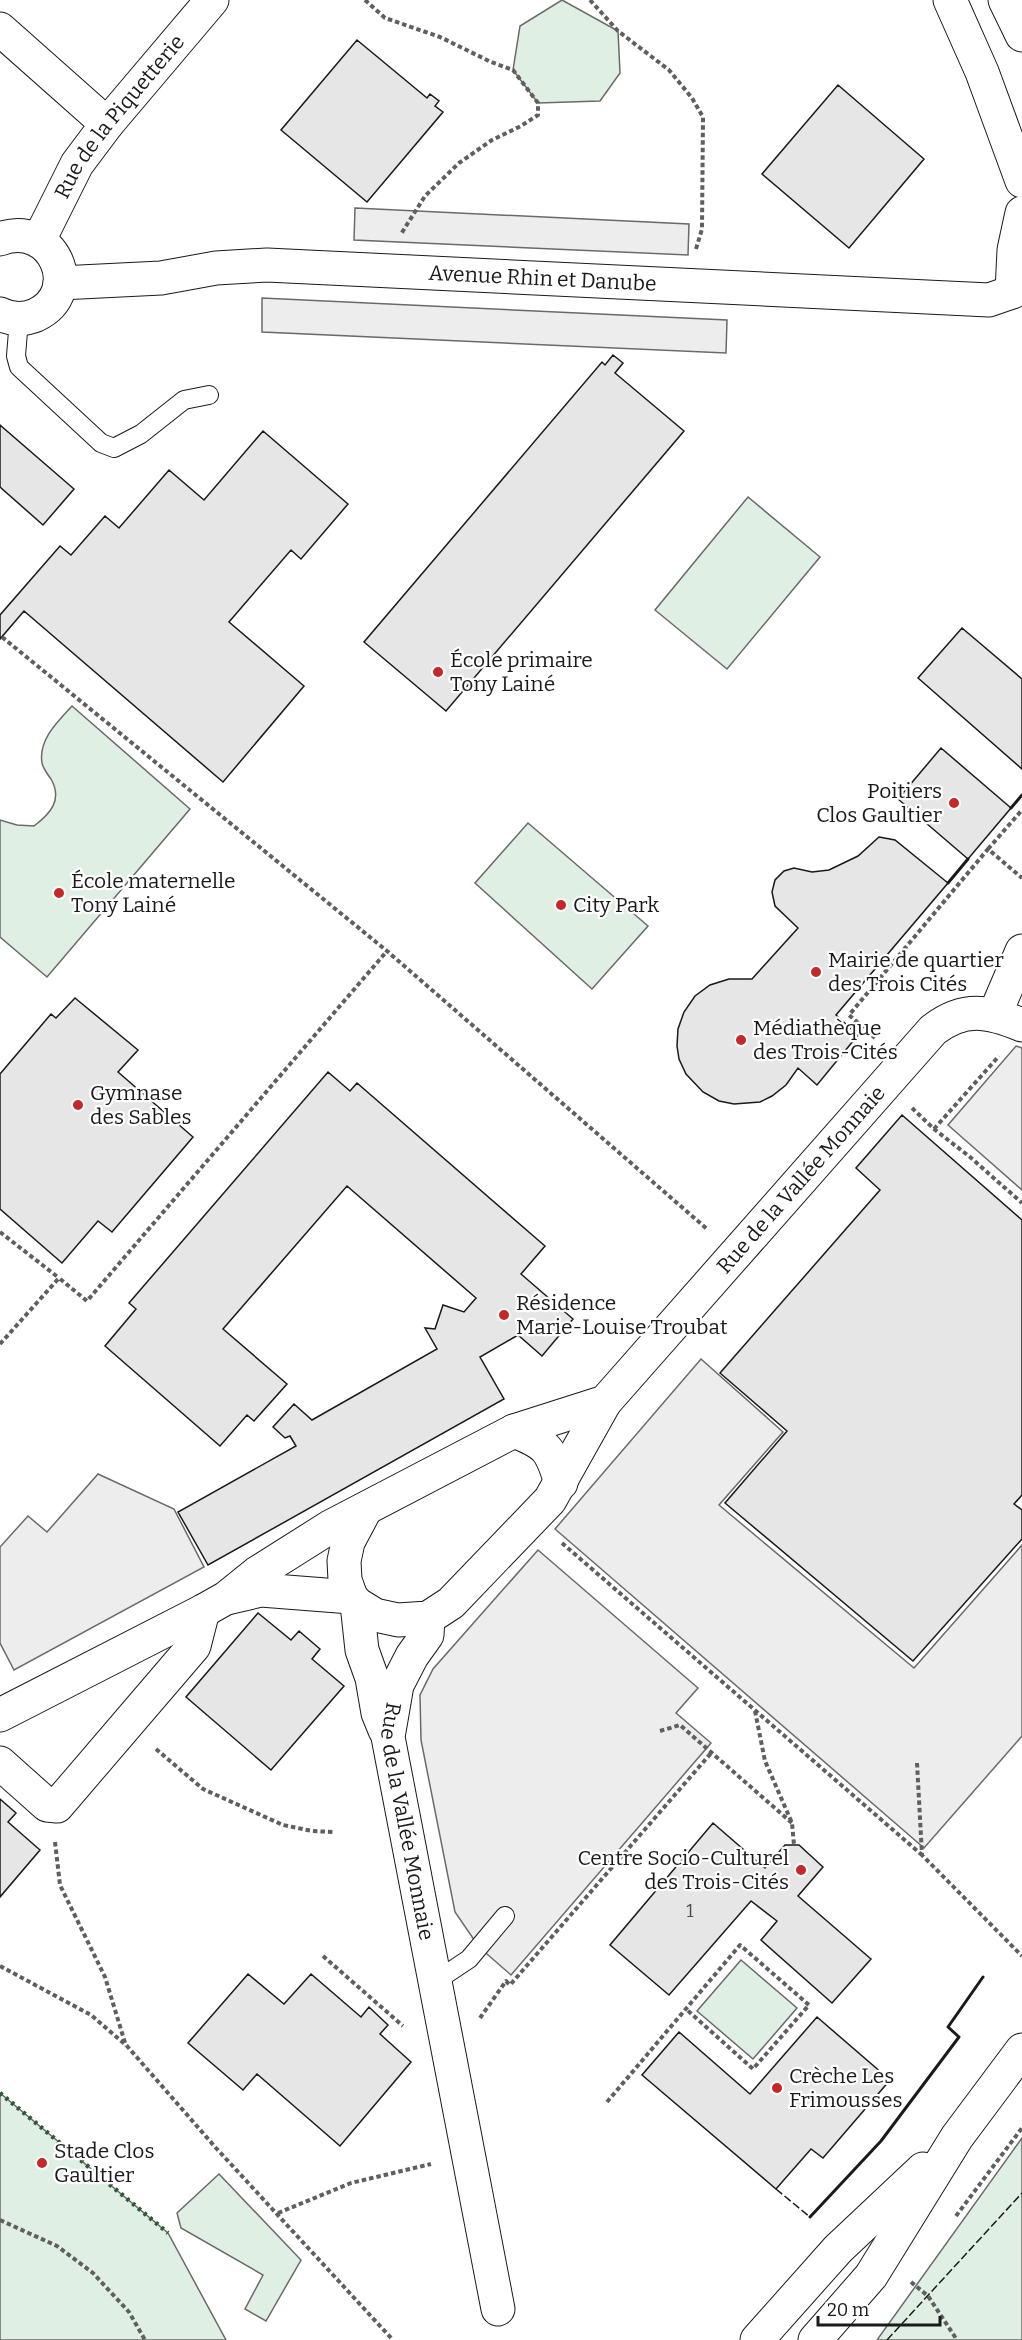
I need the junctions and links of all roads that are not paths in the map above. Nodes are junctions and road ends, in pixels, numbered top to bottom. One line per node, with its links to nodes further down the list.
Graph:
1 (212, 0): 6 (street, Rue de la Piquetterie)
2 (950, 0): 7 (street)
3 (1005, 0): 5 (street)
4 (0, 29): 6 (street)
5 (1022, 35)
6 (107, 124): 10 (street, Rue de la Piquetterie)
7 (1022, 181)
8 (1022, 213): 12 (street)
9 (0, 239): 10 (street)
10 (39, 240): 11 (street)
11 (60, 283): 12 (street, Avenue Rhin et Danube); 13 (street)
12 (1017, 297)
13 (10, 317): 14 (lane)
14 (209, 395)
15 (1022, 951): 16 (street)
16 (1008, 1019): 17 (street, Rue de la Vallée Monnaie)
17 (605, 1402): 18 (street); 19 (street, Rue de la Vallée Monnaie)
18 (514, 1431): 19 (street); 20 (street)
19 (561, 1483): 23 (street, Rue de la Vallée Monnaie)
20 (365, 1510): 21 (street); 22 (street)
21 (354, 1601): 22 (street); 23 (street); 25 (street)
22 (214, 1604): 24 (street); 26 (street)
23 (428, 1618): 25 (street, Rue de la Vallée Monnaie)
24 (0, 1715)
25 (388, 1737): 28 (street, Rue de la Vallée Monnaie)
26 (0, 1763)
27 (505, 1916): 28 (lane)
28 (436, 1981): 31 (street, Rue de la Vallée Monnaie)
29 (1022, 2050): 30 (street)
30 (957, 2137): 32 (street); 33 (street)
31 (498, 2309)
32 (757, 2340)
33 (815, 2340)

